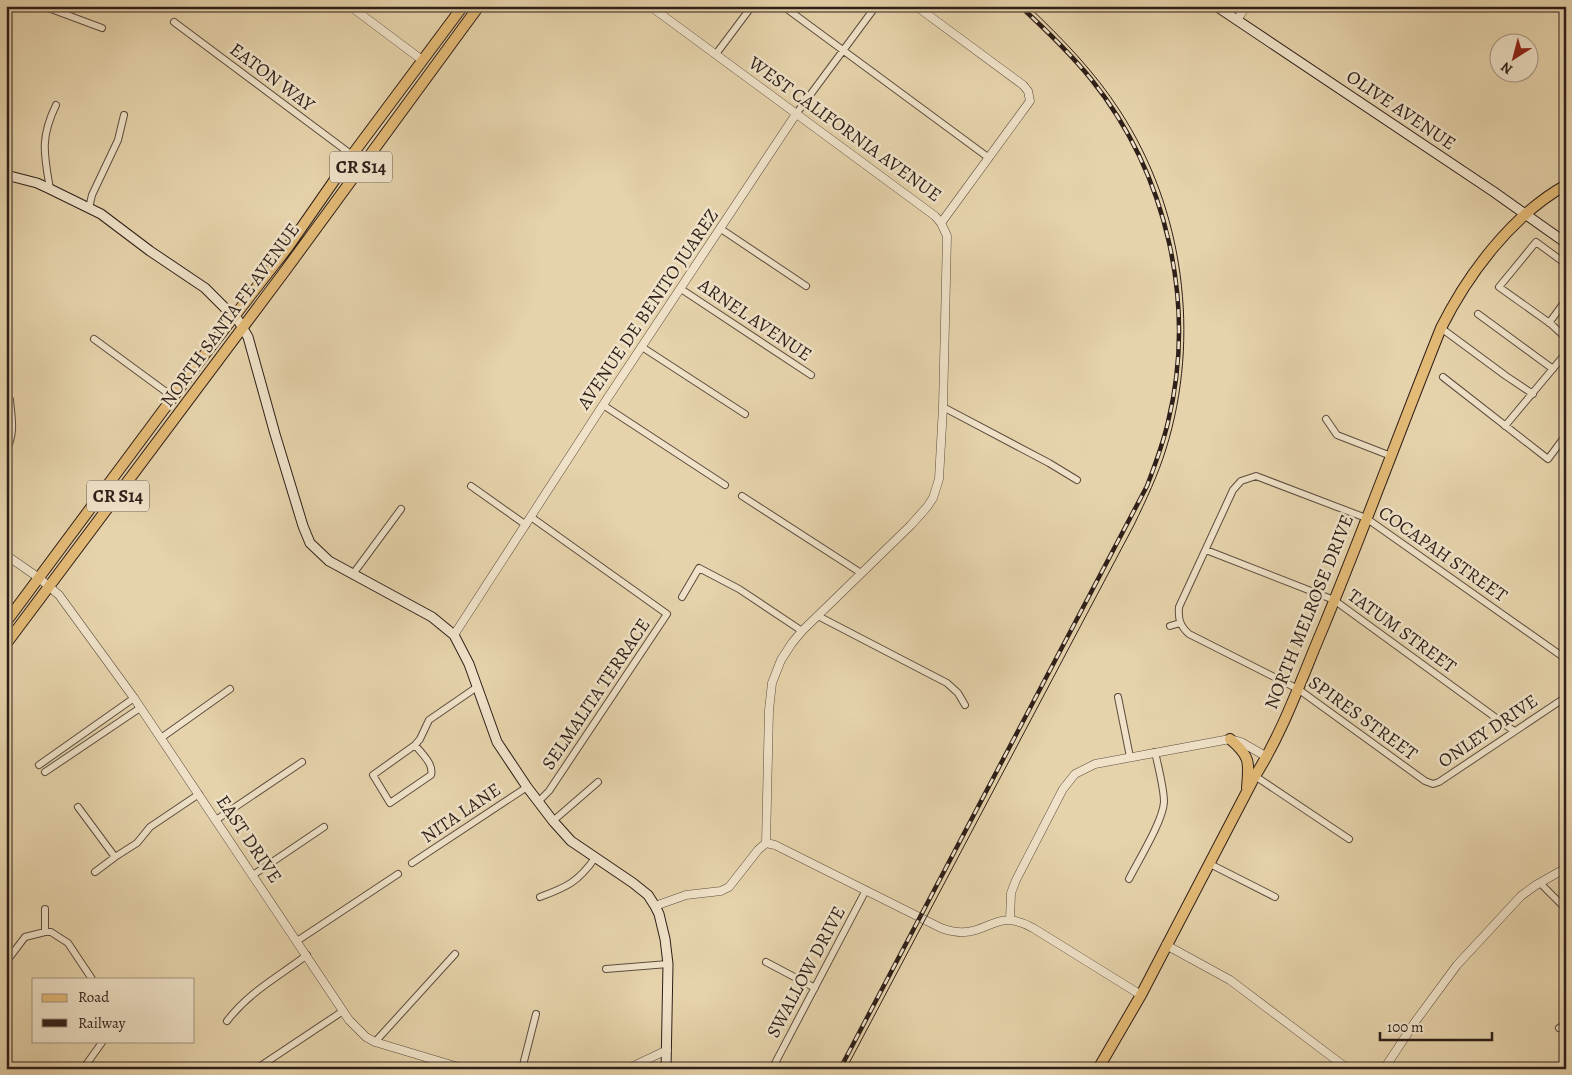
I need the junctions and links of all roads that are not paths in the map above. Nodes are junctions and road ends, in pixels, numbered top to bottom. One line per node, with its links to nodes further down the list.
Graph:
1 (43, 6): 15 (street)
2 (350, 6): 19 (street)
3 (462, 6): 19 (main road, NORTH SANTA FE AVENUE / CR S14)
4 (471, 6): 16 (main road)
5 (479, 6): 16 (main road, NORTH SANTA FE AVENUE / CR S14)
6 (650, 6): 18 (street, WEST CALIFORNIA AVENUE)
7 (752, 6): 18 (street)
8 (783, 6): 17 (street)
9 (876, 6): 17 (street, AVENUE DE BENITO JUAREZ)
10 (916, 6): 24 (street)
11 (1216, 6): 13 (main road, OLIVE AVENUE)
12 (1246, 6): 13 (street)
13 (1237, 20): 29 (main road, OLIVE AVENUE)
14 (174, 22): 23 (street, EATON WAY)
15 (102, 28)
16 (463, 28): 40 (main road, NORTH SANTA FE AVENUE / CR S14)
17 (843, 51): 21 (street, AVENUE DE BENITO JUAREZ); 24 (street)
18 (716, 54): 21 (street, WEST CALIFORNIA AVENUE)
19 (422, 60): 23 (main road, NORTH SANTA FE AVENUE / CR S14)
20 (56, 105): 27 (street)
21 (796, 114): 30 (street, WEST CALIFORNIA AVENUE); 31 (street, AVENUE DE BENITO JUAREZ)
22 (124, 115): 28 (street)
23 (352, 155): 38 (main road, NORTH SANTA FE AVENUE / CR S14)
24 (989, 158): 30 (street)
25 (6, 175): 27 (main road)
26 (1566, 186): 29 (main road, NORTH MELROSE DRIVE)
27 (50, 188): 28 (main road)
28 (89, 208): 38 (main road)
29 (1525, 215): 32 (main road, OLIVE AVENUE); 41 (main road, NORTH MELROSE DRIVE)
30 (942, 223): 53 (street, WEST CALIFORNIA AVENUE)
31 (721, 229): 34 (street); 35 (street, AVENUE DE BENITO JUAREZ)
32 (1566, 244)
33 (1566, 264): 39 (street)
34 (806, 286)
35 (681, 289): 44 (street, AVENUE DE BENITO JUAREZ); 47 (street, ARNEL AVENUE)
36 (1566, 300): 39 (street)
37 (1478, 314): 46 (street)
38 (235, 315): 40 (main road); 50 (main road, NORTH SANTA FE AVENUE / CR S14)
39 (1549, 323): 42 (street)
40 (242, 327): 71 (main road); 73 (main road, NORTH SANTA FE AVENUE / CR S14)
41 (1441, 328): 49 (street); 59 (main road, NORTH MELROSE DRIVE)
42 (1566, 338)
43 (94, 339): 50 (street)
44 (642, 347): 52 (street, AVENUE DE BENITO JUAREZ); 54 (street)
45 (1566, 353): 46 (street)
46 (1553, 369): 49 (street)
47 (811, 375)
48 (1443, 377): 56 (street)
49 (1533, 394): 56 (street)
50 (173, 397): 72 (main road, NORTH SANTA FE AVENUE / CR S14)
51 (10, 400): 58 (street)
52 (603, 405): 61 (street); 65 (street, AVENUE DE BENITO JUAREZ)
53 (943, 407): 60 (street); 70 (street, WEST CALIFORNIA AVENUE)
54 (745, 414)
55 (1326, 419): 59 (street)
56 (1505, 426): 57 (street)
57 (1566, 435)
58 (6, 452)
59 (1391, 456): 66 (main road, NORTH MELROSE DRIVE)
60 (1077, 480)
61 (725, 485)
62 (471, 486): 67 (street)
63 (742, 496): 70 (street)
64 (401, 509): 71 (street)
65 (531, 517): 67 (street, AVENUE DE BENITO JUAREZ); 108 (street, SELMALITA TERRACE)
66 (1366, 518): 68 (street, COCAPAH STREET); 75 (main road, NORTH MELROSE DRIVE); 83 (street, COCAPAH STREET)
67 (526, 525): 81 (street, AVENUE DE BENITO JUAREZ)
68 (1206, 550): 75 (street, TATUM STREET); 78 (street)
69 (6, 555): 72 (street, EAST DRIVE)
70 (861, 573): 76 (street, WEST CALIFORNIA AVENUE)
71 (353, 574): 81 (main road)
72 (39, 578): 73 (street, EAST DRIVE); 77 (main road, NORTH SANTA FE AVENUE / CR S14)
73 (49, 587): 82 (main road, NORTH SANTA FE AVENUE / CR S14); 89 (street, EAST DRIVE)
74 (682, 597): 80 (street)
75 (1334, 600): 86 (main road, NORTH MELROSE DRIVE); 92 (street, TATUM STREET)
76 (818, 616): 80 (street, WEST CALIFORNIA AVENUE); 90 (street)
77 (6, 622)
78 (1180, 622): 79 (street); 86 (street, SPIRES STREET)
79 (1170, 626)
80 (802, 631): 114 (street, WEST CALIFORNIA AVENUE)
81 (454, 635): 84 (main road)
82 (6, 644)
83 (1566, 660)
84 (478, 688): 95 (street); 105 (main road)
85 (230, 689): 93 (street)
86 (1298, 689): 98 (main road, NORTH MELROSE DRIVE); 103 (street, SPIRES STREET)
87 (1566, 696): 92 (street, ONLEY DRIVE)
88 (1118, 697): 97 (street)
89 (134, 698): 91 (street, EAST DRIVE); 100 (street)
90 (965, 705)
91 (140, 708): 93 (street, EAST DRIVE); 101 (street)
92 (1514, 731): 103 (street, ONLEY DRIVE)
93 (161, 738): 106 (street, EAST DRIVE)
94 (1230, 739): 96 (street); 98 (street); 107 (main road)
95 (415, 745): 95 (street)
96 (1155, 752): 97 (street); 123 (street)
97 (1130, 757): 131 (street)
98 (1267, 757): 102 (main road, NORTH MELROSE DRIVE)
99 (302, 762): 110 (street)
100 (39, 765)
101 (45, 772)
102 (1255, 776): 107 (main road, NORTH MELROSE DRIVE); 113 (street)
103 (1425, 781)
104 (598, 782): 111 (street)
105 (527, 787): 108 (main road); 117 (street, NITA LANE)
106 (198, 794): 110 (street, EAST DRIVE); 115 (street)
107 (1246, 794): 118 (main road, NORTH MELROSE DRIVE)
108 (538, 802): 111 (main road)
109 (78, 807): 115 (street)
110 (216, 820): 122 (street, EAST DRIVE)
111 (553, 821): 116 (main road)
112 (324, 827): 122 (street)
113 (1349, 840)
114 (766, 843): 125 (street); 128 (street)
115 (115, 857): 120 (street)
116 (595, 858): 126 (street); 128 (main road)
117 (412, 863)
118 (1210, 864): 127 (street); 134 (main road, NORTH MELROSE DRIVE)
119 (1566, 868): 124 (street)
120 (95, 872)
121 (398, 874): 133 (street)
122 (253, 875): 133 (street, EAST DRIVE)
123 (1129, 879)
124 (1540, 883): 130 (street); 161 (street)
125 (866, 890): 131 (street); 142 (street, SWALLOW DRIVE)
126 (540, 897)
127 (1275, 897)
128 (654, 906): 139 (main road)
129 (45, 909): 132 (street)
130 (1566, 909)
131 (1010, 920): 143 (street)
132 (45, 932): 137 (street); 141 (street)
133 (297, 941): 136 (street, EAST DRIVE)
134 (1166, 945): 143 (main road, NORTH MELROSE DRIVE); 160 (street)
135 (455, 954): 148 (street)
136 (307, 955): 144 (street, EAST DRIVE); 146 (street)
137 (6, 962)
138 (766, 962): 142 (street)
139 (668, 964): 140 (street); 149 (main road)
140 (606, 969)
141 (91, 978)
142 (814, 988): 158 (street, SWALLOW DRIVE)
143 (1140, 995): 159 (main road, NORTH MELROSE DRIVE)
144 (343, 1011): 148 (street, EAST DRIVE); 152 (street)
145 (536, 1014): 155 (street)
146 (227, 1021)
147 (102, 1042): 151 (street)
148 (375, 1042): 150 (street, EAST DRIVE)
149 (667, 1050): 156 (street); 157 (main road)
150 (434, 1060): 153 (street); 154 (street, EAST DRIVE)
151 (84, 1069)
152 (256, 1069)
153 (428, 1069)
154 (465, 1069)
155 (522, 1069)
156 (627, 1069)
157 (666, 1069)
158 (772, 1069)
159 (1098, 1069)
160 (1348, 1069)
161 (1384, 1069)

